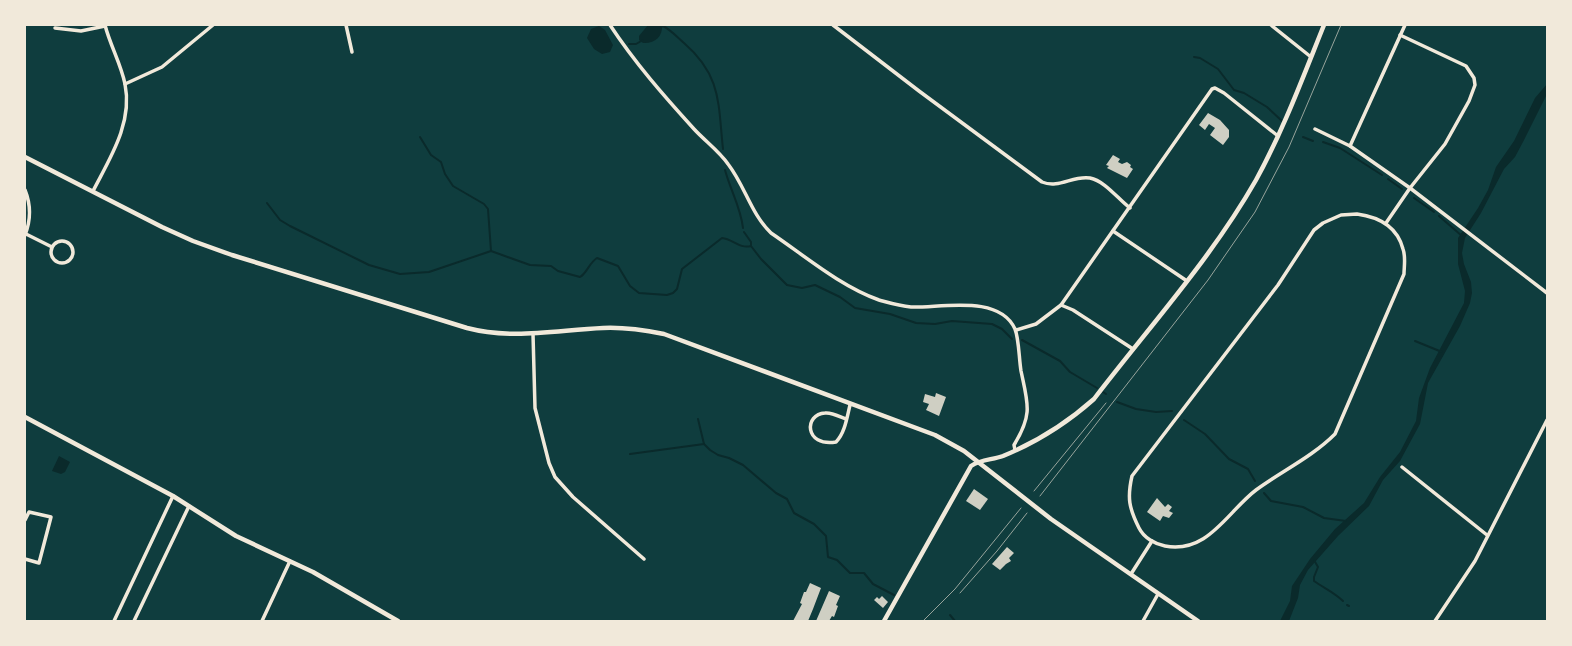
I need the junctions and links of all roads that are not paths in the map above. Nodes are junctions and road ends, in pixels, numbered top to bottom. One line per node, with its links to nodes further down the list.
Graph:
1 (214, 25): 13 (street)
2 (346, 25): 11 (street)
3 (610, 25): 29 (street)
4 (832, 25): 21 (street)
5 (1271, 25): 12 (street)
6 (1324, 25): 12 (street)
7 (1405, 25): 10 (street)
8 (105, 26): 9 (street); 13 (street)
9 (55, 28)
10 (1400, 35): 16 (street); 18 (street)
11 (352, 52)
12 (1311, 57): 15 (street)
13 (125, 84): 20 (street)
14 (1315, 129): 16 (street)
15 (1278, 136): 21 (street); 26 (street)
16 (1350, 146): 18 (street)
17 (25, 157): 20 (street)
18 (1410, 188): 22 (street); 27 (street)
19 (25, 190): 24 (street)
20 (93, 191): 30 (street)
21 (1130, 208): 23 (street)
22 (1386, 223): 43 (street); 43 (street)
23 (1113, 231): 26 (street); 28 (street)
24 (25, 234): 25 (street)
25 (52, 247): 25 (street)
26 (1187, 282): 31 (street)
27 (1547, 293)
28 (1061, 305): 29 (street); 31 (street)
29 (1016, 330): 36 (street)
30 (533, 334): 32 (street); 45 (street)
31 (1133, 349): 36 (street)
32 (850, 405): 34 (street); 37 (street)
33 (25, 417): 39 (street)
34 (846, 419): 34 (street)
35 (1547, 420): 42 (street)
36 (1015, 450): 37 (street)
37 (978, 461): 47 (street); 53 (street)
38 (1402, 467): 42 (street)
39 (173, 496): 40 (street); 49 (street)
40 (189, 506): 46 (street); 50 (street)
41 (25, 520): 44 (street)
42 (1487, 535): 56 (street)
43 (1152, 542): 47 (street)
44 (25, 559)
45 (644, 559)
46 (290, 561): 51 (street); 52 (street)
47 (1131, 574): 48 (street)
48 (1158, 594): 54 (street); 55 (street)
49 (114, 621)
50 (134, 621)
51 (262, 621)
52 (398, 621)
53 (884, 621)
54 (1143, 621)
55 (1198, 621)
56 (1435, 621)

